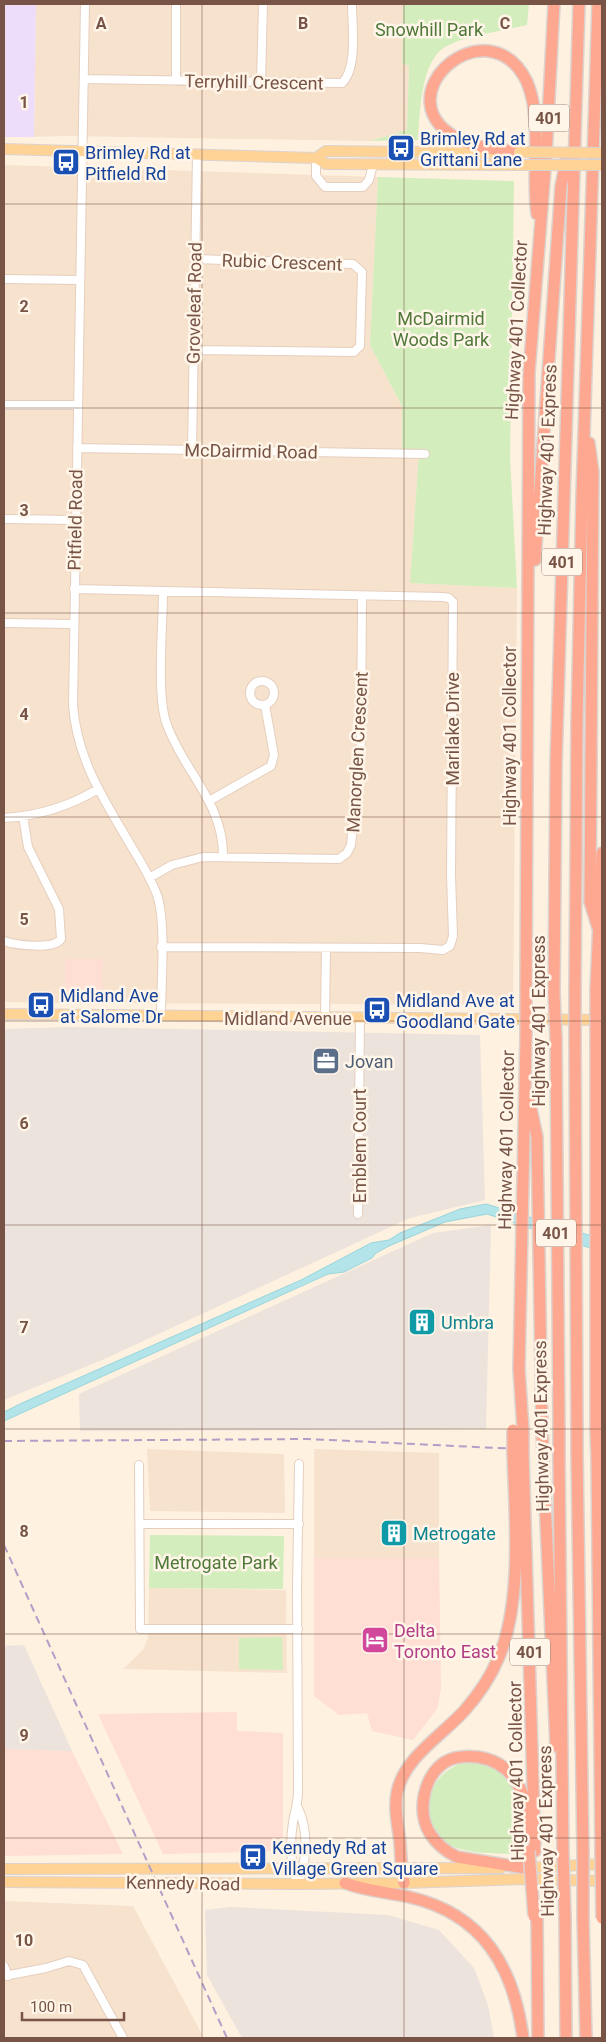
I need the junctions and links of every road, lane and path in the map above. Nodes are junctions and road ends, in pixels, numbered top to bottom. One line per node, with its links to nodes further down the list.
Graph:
1 (84, 4): 8 (street, Pitfield Road)
2 (176, 4): 9 (street)
3 (263, 4): 10 (street)
4 (352, 4): 10 (street, Terryhill Crescent)
5 (554, 4): 20 (highway, Highway 401 Collector / 401)
6 (579, 4): 11 (highway, Highway 401 Express / 401)
7 (598, 4): 27 (highway, Highway 401 Express / 401)
8 (84, 79): 9 (street, Terryhill Crescent); 13 (street, Pitfield Road)
9 (176, 80): 10 (street, Terryhill Crescent)
10 (262, 82)
11 (573, 132): 39 (highway); 68 (highway, Highway 401 Express / 401, bridge)
12 (4, 149): 13 (main road)
13 (82, 151): 16 (main road); 23 (street, Pitfield Road)
14 (519, 152): 15 (main road, bridge); 17 (main road); 20 (highway)
15 (602, 153)
16 (197, 156): 17 (main road); 21 (street, Groveleaf Road)
17 (316, 158): 18 (main road); 18 (street)
18 (373, 165): 19 (main road, bridge)
19 (602, 166)
20 (540, 233): 39 (highway, Highway 401 Collector / 401)
21 (195, 259): 24 (street, Groveleaf Road); 24 (street, Rubic Crescent)
22 (4, 279): 23 (street)
23 (79, 280): 26 (street, Pitfield Road)
24 (193, 350): 29 (street, Groveleaf Road)
25 (4, 405): 26 (street)
26 (77, 405): 28 (street, Pitfield Road)
27 (585, 407): 47 (highway); 89 (highway, Highway 401 Express / 401, bridge)
28 (77, 448): 29 (street, McDairmid Road); 32 (street, Pitfield Road)
29 (192, 450): 30 (street, McDairmid Road)
30 (425, 454)
31 (4, 519): 32 (street)
32 (75, 520): 33 (street, Pitfield Road)
33 (74, 589): 34 (street, Marilake Drive); 37 (street, Pitfield Road)
34 (164, 592): 35 (street, Marilake Drive); 41 (street)
35 (362, 596): 45 (street, Manorglen Crescent); 50 (street, Marilake Drive)
36 (4, 623): 37 (street)
37 (74, 624): 40 (street, Pitfield Road)
38 (265, 705): 41 (street)
39 (526, 719): 56 (highway, Highway 401 Collector / 401, bridge)
40 (98, 789): 42 (street); 46 (street, Pitfield Road)
41 (209, 801): 45 (street)
42 (23, 816): 43 (street); 48 (street)
43 (4, 818)
44 (602, 853): 47 (highway, 401)
45 (223, 857): 46 (street, Manorglen Crescent)
46 (149, 878): 49 (street, Pitfield Road)
47 (598, 928): 58 (highway, 401, bridge)
48 (4, 940)
49 (161, 947): 50 (street, Marilake Drive); 52 (street, Pitfield Road)
50 (326, 948): 53 (street)
51 (4, 1014): 52 (main road, Midland Avenue)
52 (161, 1016): 53 (main road, Midland Avenue)
53 (325, 1018): 54 (main road, Midland Avenue)
54 (360, 1018): 55 (main road, Midland Avenue); 57 (street, Emblem Court)
55 (602, 1020)
56 (525, 1080): 60 (highway, Highway 401 Collector / 401, bridge); 68 (highway, bridge)
57 (358, 1214)
58 (596, 1370): 59 (highway); 66 (highway, 401, bridge)
59 (602, 1386)
60 (518, 1454): 69 (highway, Highway 401 Collector / 401); 74 (highway)
61 (299, 1464): 64 (street)
62 (139, 1465): 63 (street)
63 (140, 1524): 64 (street); 65 (street)
64 (299, 1524): 65 (street)
65 (298, 1630): 67 (street)
66 (602, 1784): 70 (highway, 401)
67 (298, 1808): 72 (street); 73 (street)
68 (563, 1833): 88 (highway, Highway 401 Express / 401, bridge)
69 (532, 1851): 75 (highway); 87 (highway, Highway 401 Collector / 401, bridge)
70 (602, 1851): 82 (highway, 401, bridge)
71 (602, 1864): 75 (main road, Kennedy Road)
72 (292, 1868): 73 (main road, Kennedy Road); 76 (main road, Kennedy Road); 80 (street)
73 (304, 1868): 74 (main road, Kennedy Road); 80 (street)
74 (401, 1868): 75 (main road, Kennedy Road); 81 (highway)
75 (525, 1868)
76 (4, 1869)
77 (602, 1881): 81 (main road, Kennedy Road)
78 (4, 1882): 80 (main road, Kennedy Road)
79 (345, 1883): 80 (main road, Kennedy Road); 81 (main road, Kennedy Road); 86 (highway)
80 (298, 1884)
81 (404, 1884)
82 (602, 1920)
83 (4, 1966): 84 (street)
84 (6, 1976): 85 (street)
85 (124, 2038)
86 (523, 2038)
87 (538, 2038)
88 (566, 2038)
89 (586, 2038)

